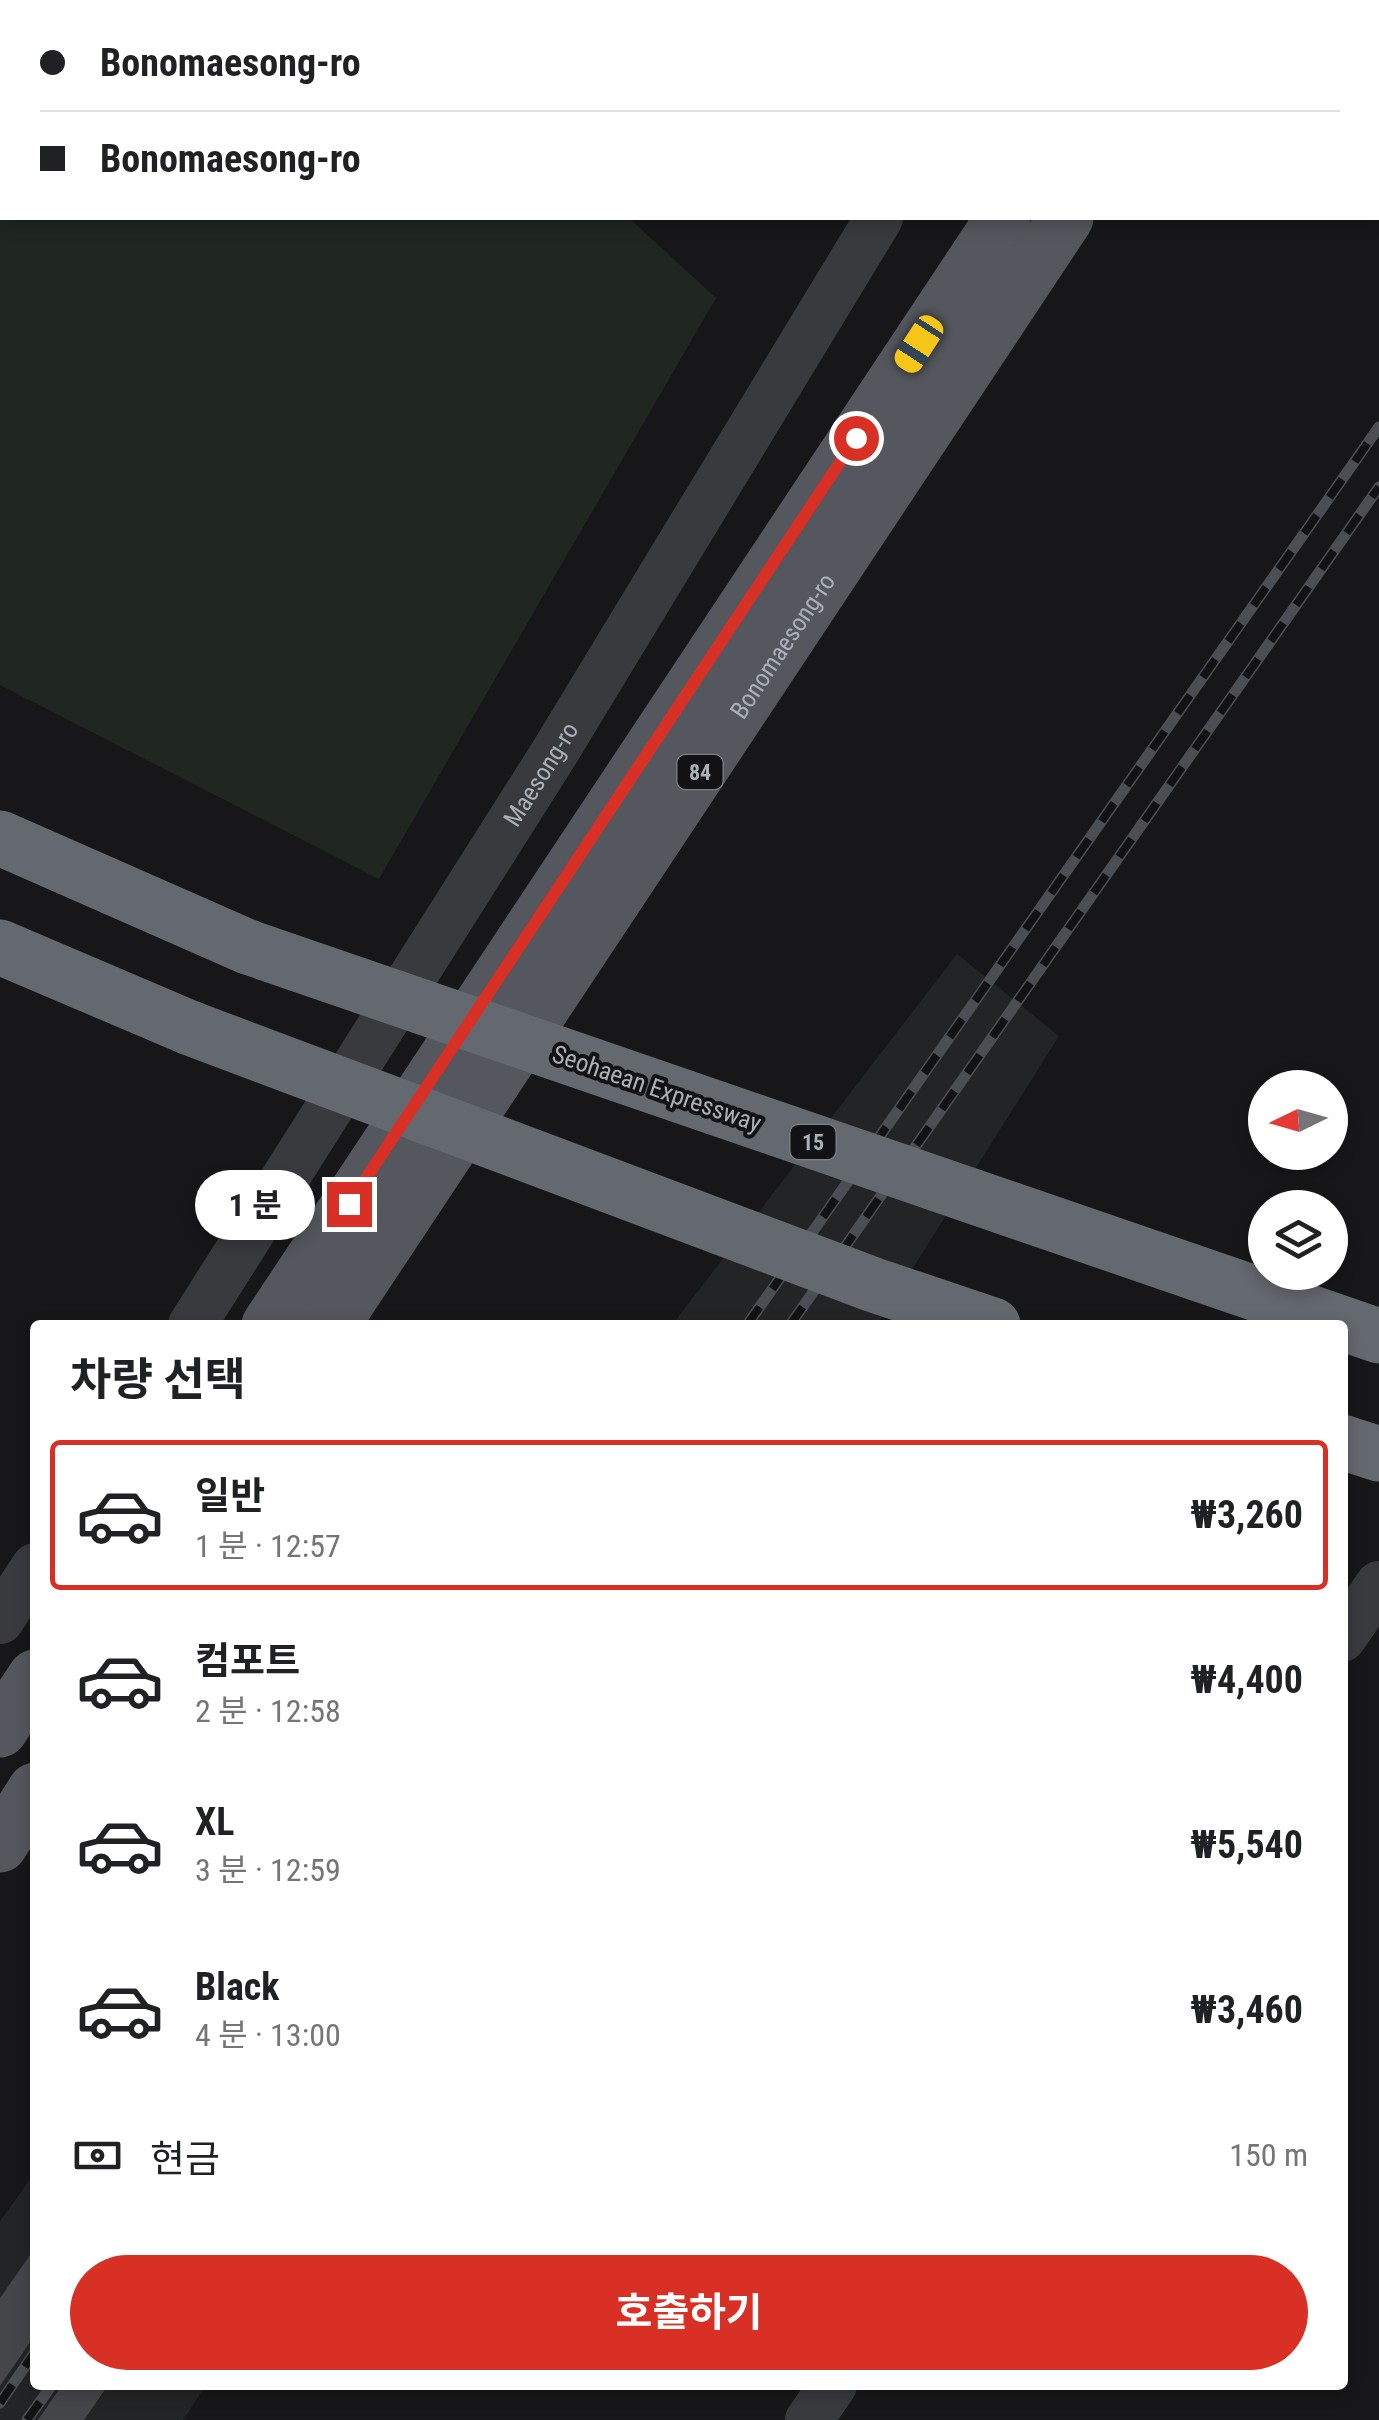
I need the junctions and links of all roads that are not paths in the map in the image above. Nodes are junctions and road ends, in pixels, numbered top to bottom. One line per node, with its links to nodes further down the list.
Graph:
1 (879, 220): 6 (street, Maesong-ro)
2 (1002, 220): 7 (main road, 84)
3 (1065, 220): 8 (main road, Bonomaesong-ro / 84)
4 (0, 838): 10 (highway, Seohaean Expressway / 15, bridge)
5 (0, 947): 9 (highway, bridge)
6 (195, 1320)
7 (272, 1320)
8 (335, 1320)
9 (978, 1320)
10 (1332, 1320)
11 (1348, 1325): 12 (highway, Seohaean Expressway / 15, bridge)
12 (1379, 1336)
13 (1348, 1444): 14 (highway)
14 (1379, 1454)
15 (30, 1575): 17 (street)
16 (1379, 1584): 18 (street)
17 (0, 1620)
18 (1348, 1629)
19 (30, 1685): 20 (main road)
20 (0, 1730)
21 (30, 1798): 22 (main road)
22 (0, 1845)
23 (830, 2390): 24 (street)
24 (809, 2420)

